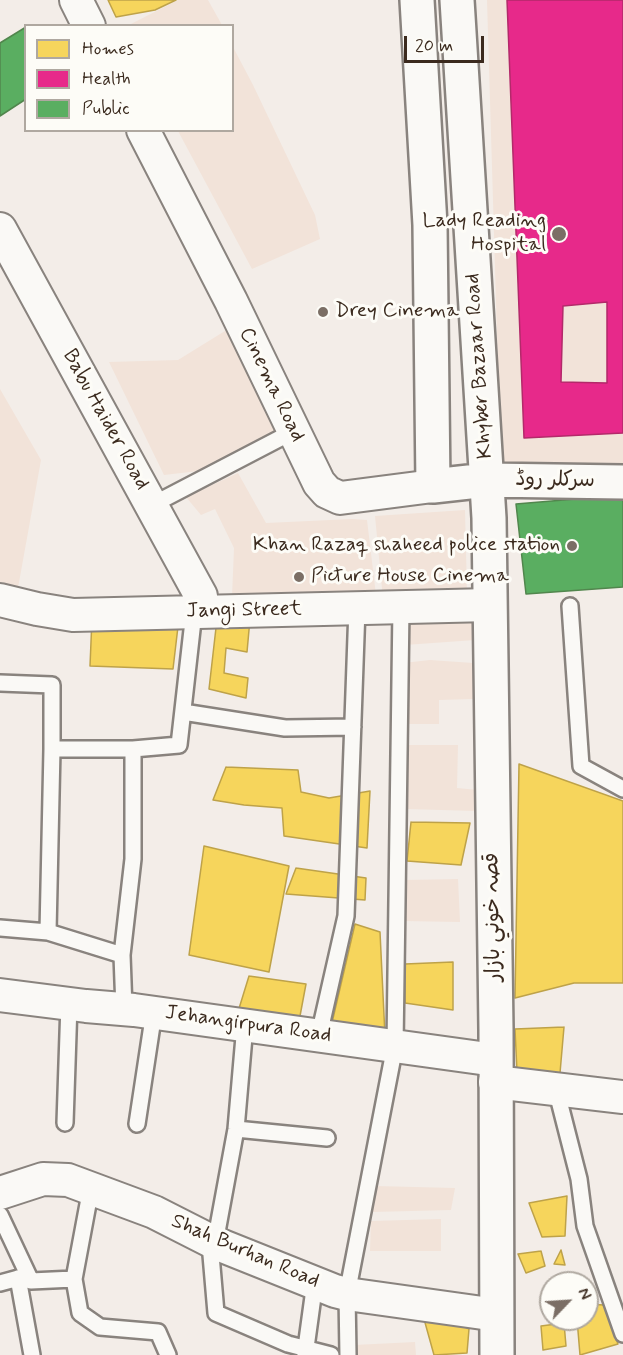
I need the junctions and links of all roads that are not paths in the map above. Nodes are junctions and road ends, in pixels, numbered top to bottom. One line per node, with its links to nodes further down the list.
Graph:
1 (76, 0): 4 (street)
2 (417, 0): 10 (street)
3 (457, 0): 8 (street, Khyber Bazaar Road)
4 (88, 24)
5 (144, 132): 7 (street, Cinema Road)
6 (0, 229): 11 (street, Babu Haider Road)
7 (294, 431): 10 (street, Cinema Road); 11 (lane)
8 (488, 480): 9 (street, سرکلر روڈ); 10 (street, Cinema Road); 13 (street, قصہ خوني بازار)
9 (623, 482)
10 (433, 486)
11 (152, 505): 17 (street, Babu Haider Road)
12 (0, 600): 17 (street, Jangi Street)
13 (490, 605): 15 (street, Jangi Street); 34 (street, قصہ خوني بازار)
14 (570, 606): 23 (lane)
15 (401, 607): 16 (street, Jangi Street); 33 (lane)
16 (357, 608): 17 (street, Jangi Street); 20 (lane)
17 (198, 612): 19 (lane)
18 (0, 683): 21 (lane)
19 (183, 712): 20 (lane); 22 (lane)
20 (353, 727): 32 (lane)
21 (52, 749): 22 (lane); 25 (lane)
22 (133, 749): 26 (lane)
23 (623, 789)
24 (0, 928): 25 (lane)
25 (48, 932): 26 (lane)
26 (122, 955): 29 (lane)
27 (0, 995): 28 (street, Jehangirpura Road)
28 (69, 1004): 29 (street, Jehangirpura Road); 37 (lane)
29 (124, 1009): 30 (street, Jehangirpura Road)
30 (154, 1012): 31 (street, Jehangirpura Road); 38 (lane)
31 (245, 1025): 32 (street, Jehangirpura Road); 39 (lane)
32 (319, 1035): 33 (street, Jehangirpura Road)
33 (395, 1046): 34 (street, Jehangirpura Road); 48 (lane)
34 (495, 1071): 35 (street, Jehangirpura Road); 49 (street, قصہ خوني بازار)
35 (556, 1089): 36 (street, Jehangirpura Road); 50 (lane)
36 (623, 1097)
37 (65, 1123)
38 (137, 1124)
39 (236, 1129): 40 (lane); 43 (lane)
40 (327, 1138)
41 (91, 1188): 42 (street, Shah Burhan Road); 43 (street, Shah Burhan Road); 45 (lane)
42 (3, 1192): 44 (lane)
43 (215, 1243): 46 (street, Shah Burhan Road); 51 (lane)
44 (23, 1277): 45 (lane); 47 (lane); 52 (lane)
45 (74, 1279): 53 (lane)
46 (315, 1282): 48 (street, Shah Burhan Road); 51 (lane)
47 (0, 1283)
48 (347, 1294): 49 (street, Shah Burhan Road); 55 (lane)
49 (497, 1315): 56 (street, قصہ خوني بازار)
50 (623, 1334)
51 (305, 1352): 54 (lane)
52 (32, 1355)
53 (168, 1355)
54 (331, 1355)
55 (348, 1355)
56 (497, 1355)

